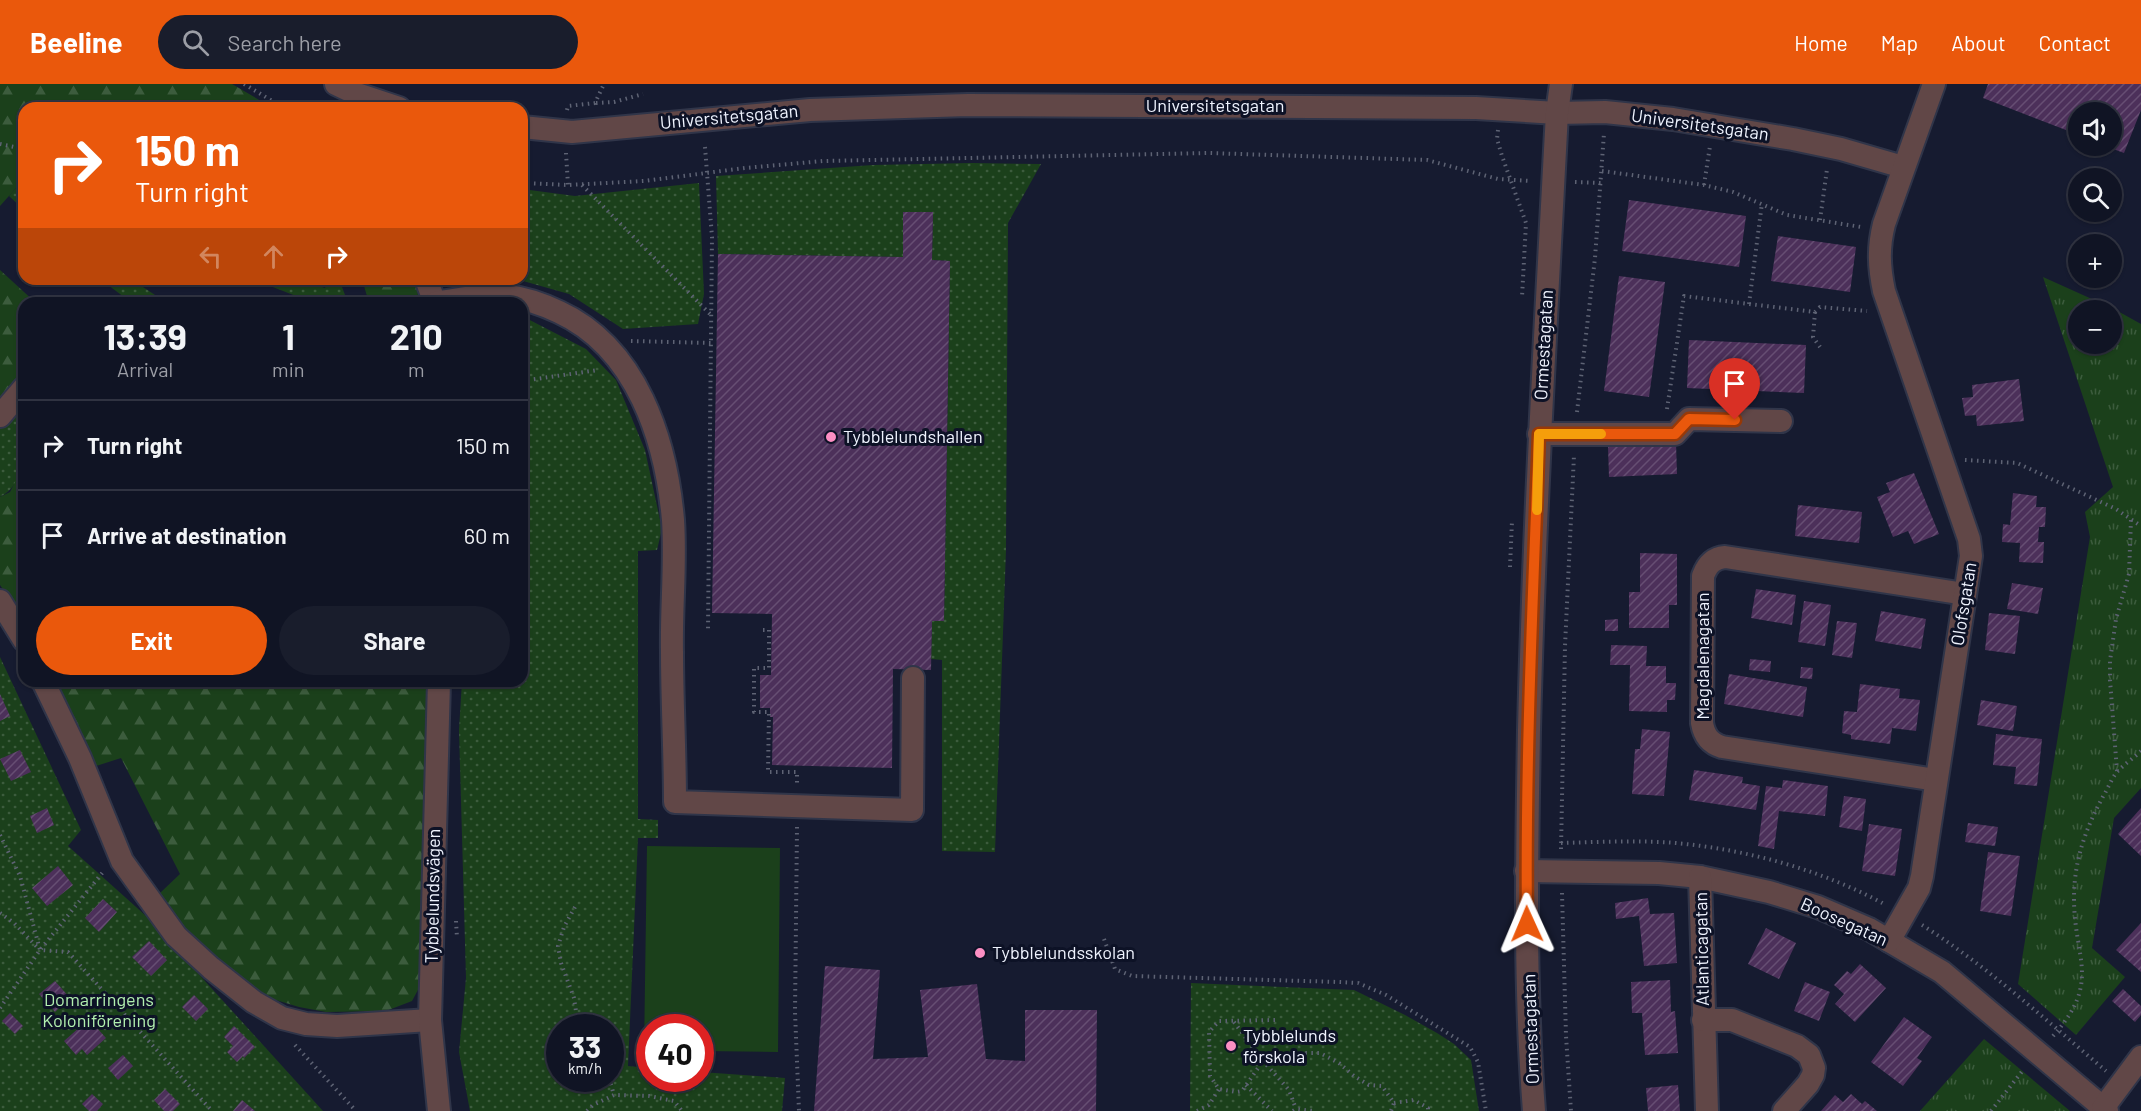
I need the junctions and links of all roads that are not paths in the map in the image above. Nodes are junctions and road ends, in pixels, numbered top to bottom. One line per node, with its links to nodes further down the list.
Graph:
1 (336, 84): 4 (street)
2 (1561, 84): 5 (street, Ormestagatan)
3 (1929, 85): 7 (street, Olofsgatan)
4 (381, 102)
5 (1557, 113): 6 (street, Universitetsgatan); 7 (street, Universitetsgatan); 14 (street, Ormestagatan)
6 (528, 128)
7 (1903, 167): 15 (street, Olofsgatan)
8 (476, 297): 9 (street)
9 (514, 297)
10 (528, 300): 18 (street)
11 (18, 395): 12 (street)
12 (0, 416)
13 (1781, 421): 14 (street)
14 (1539, 434): 22 (street, Ormestagatan)
15 (1965, 594): 21 (street, Olofsgatan); 21 (street, Magdalenagatan)
16 (0, 601): 17 (street)
17 (18, 630)
18 (913, 678)
19 (46, 687): 25 (street)
20 (439, 687): 25 (street, Tybbelundsvägen)
21 (1936, 780): 24 (street, Olofsgatan)
22 (1526, 871): 23 (street, Boosegatan); 30 (street, Ormestagatan)
23 (1700, 878): 24 (street, Boosegatan); 26 (street, Atlanticagatan)
24 (1889, 941): 28 (street, Boosegatan)
25 (430, 1020): 29 (street, Tybbelundsvägen)
26 (1703, 1020): 31 (street, Atlanticagatan); 32 (street, Atlanticagatan)
27 (2141, 1058): 28 (street)
28 (2105, 1109)
29 (439, 1111)
30 (1534, 1111)
31 (1707, 1111)
32 (1784, 1111)

